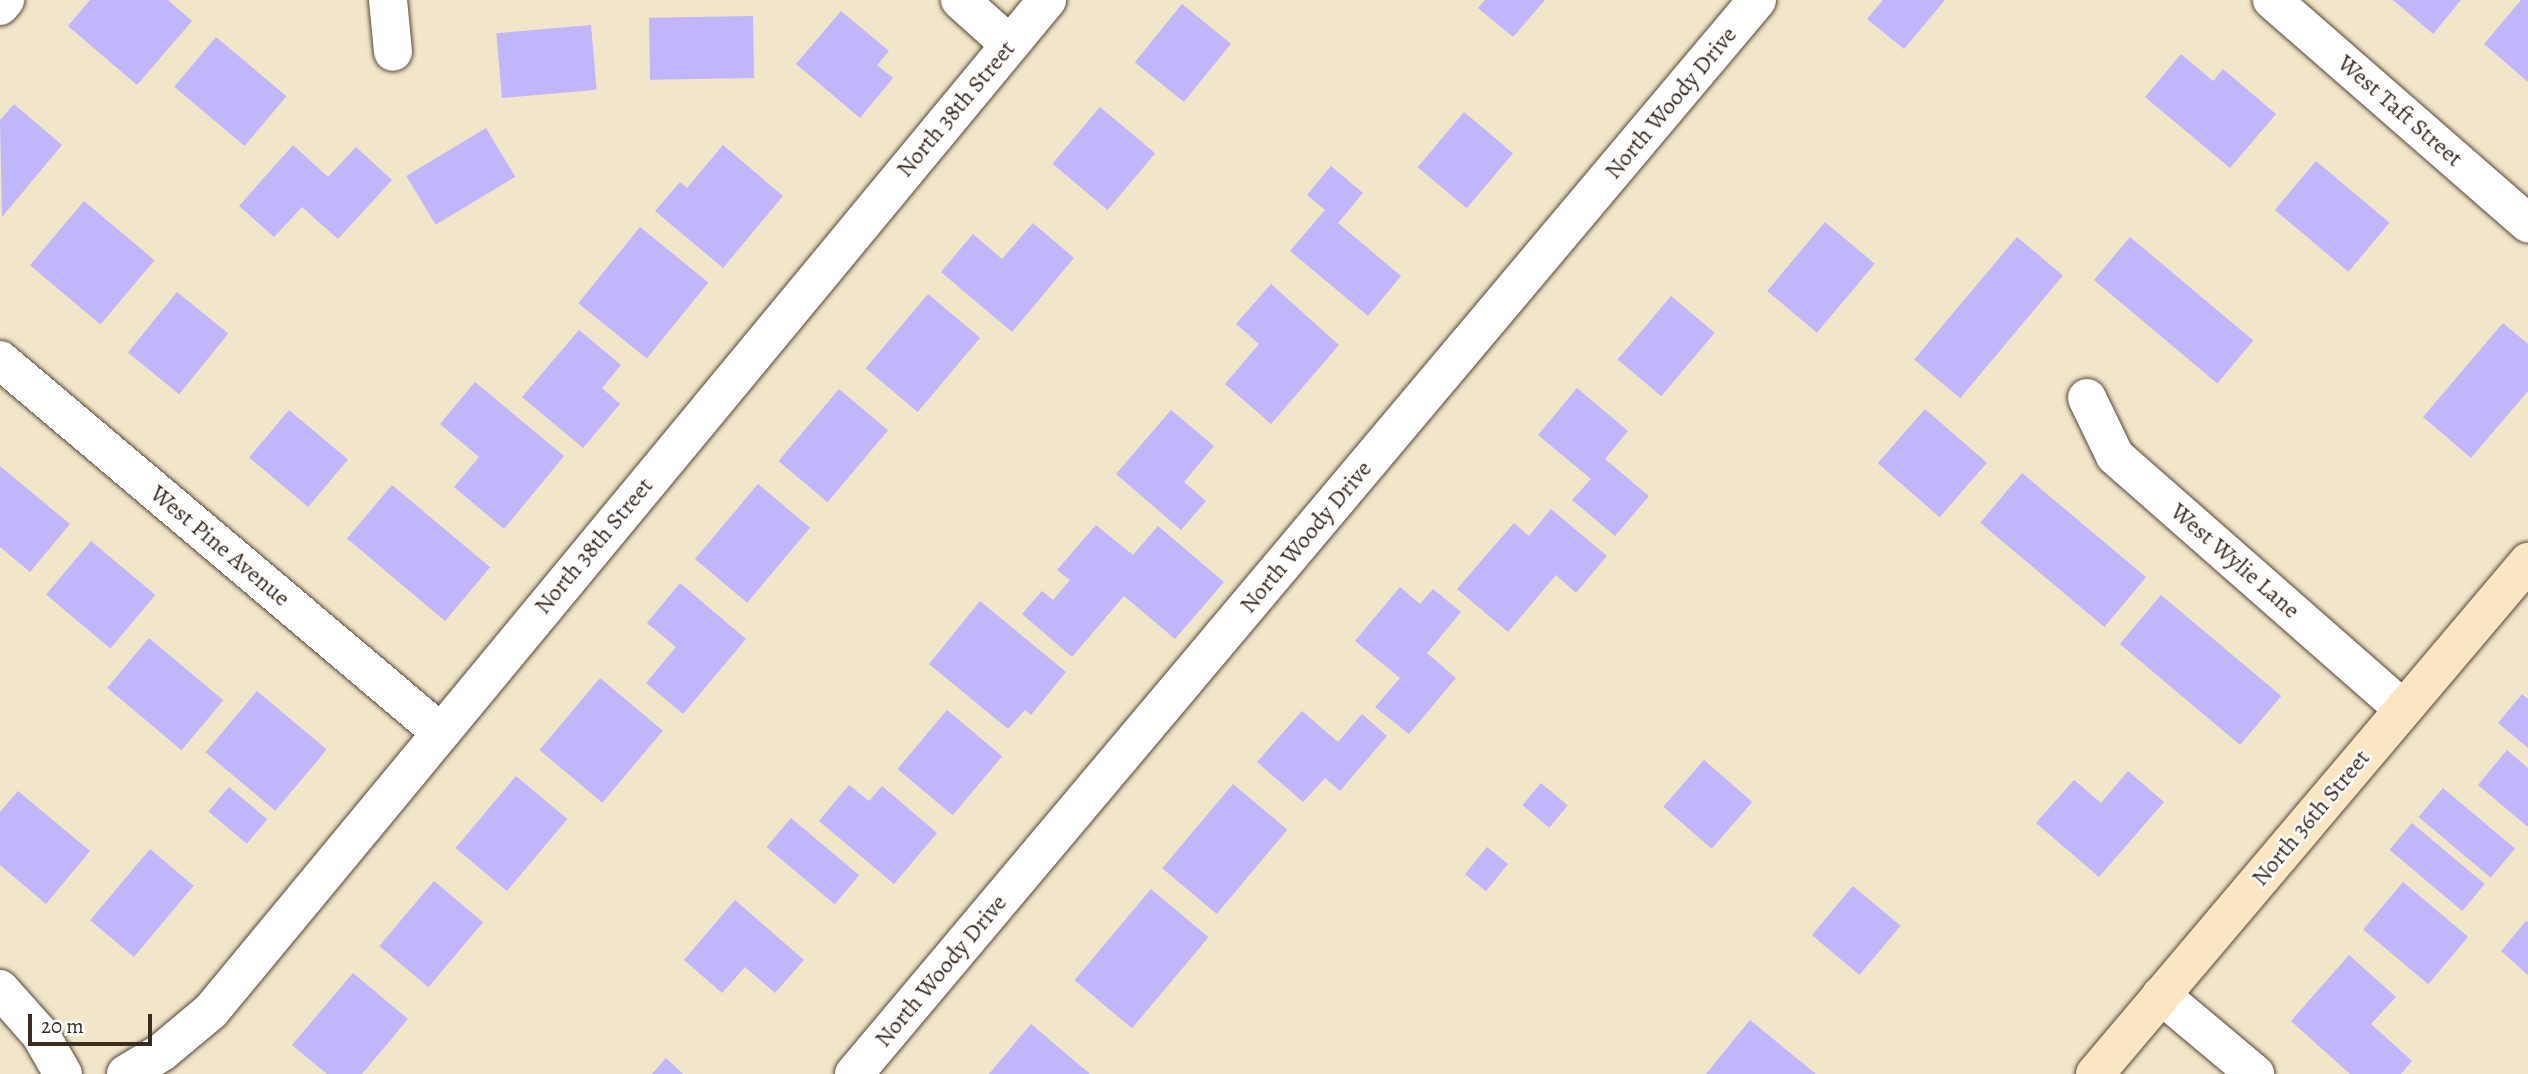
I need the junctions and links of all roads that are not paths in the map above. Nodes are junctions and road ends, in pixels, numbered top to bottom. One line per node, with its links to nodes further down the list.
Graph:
1 (5, 0): 7 (street)
2 (388, 0): 9 (street)
3 (960, 0): 8 (street)
4 (1047, 0): 8 (street, North 38th Street)
5 (1757, 0): 20 (street, North Woody Drive)
6 (2272, 0): 10 (street, West Taft Street)
7 (0, 6)
8 (1009, 44): 15 (street, North 38th Street)
9 (393, 52)
10 (2528, 223)
11 (0, 360): 15 (street, West Pine Avenue)
12 (2087, 398): 14 (street, West Wylie Lane)
13 (2528, 562): 14 (street, North 36th Street)
14 (2403, 709): 17 (street, North 36th Street)
15 (440, 732): 19 (street, North 38th Street)
16 (0, 989): 18 (street)
17 (2161, 995): 21 (street, North 36th Street); 22 (street)
18 (63, 1074)
19 (126, 1074)
20 (854, 1074)
21 (2095, 1074)
22 (2255, 1074)

